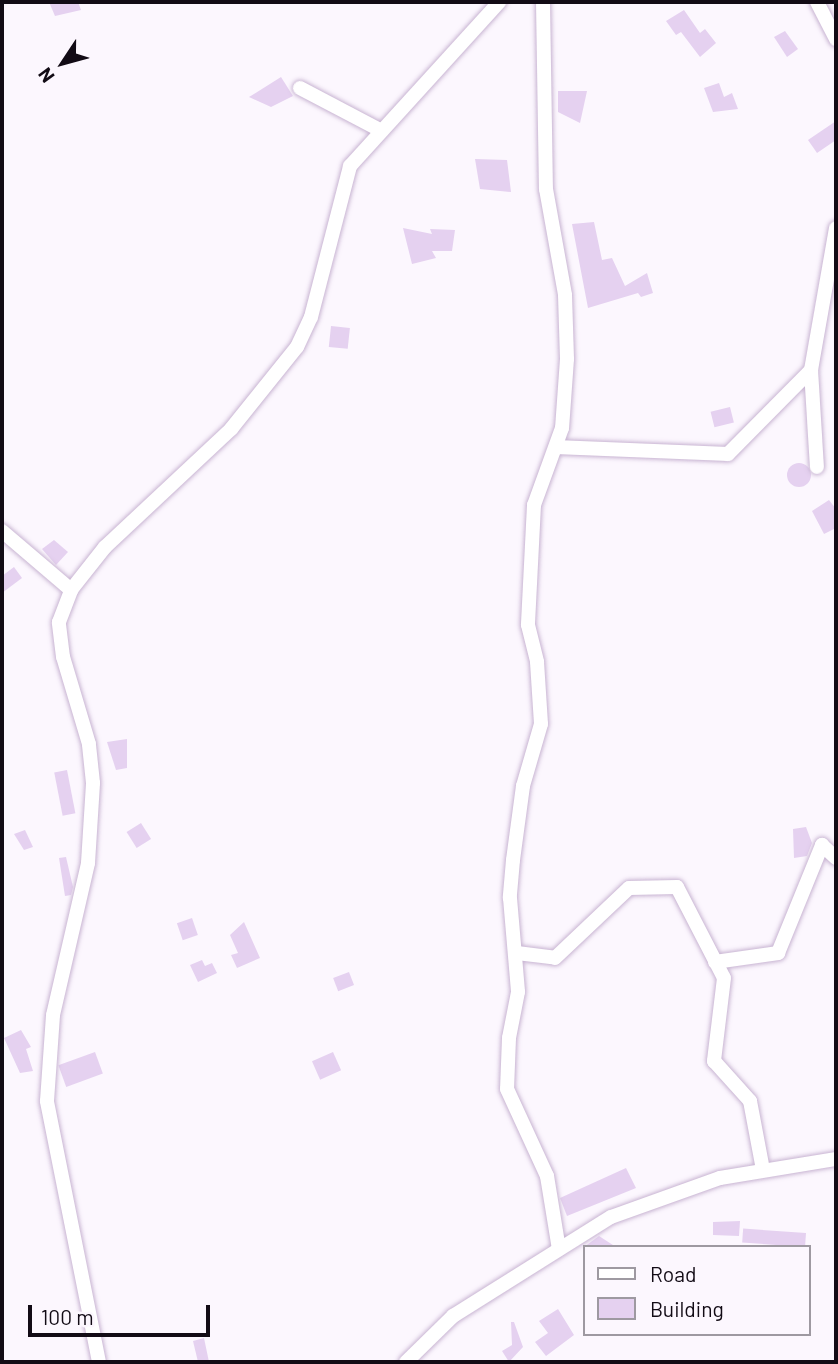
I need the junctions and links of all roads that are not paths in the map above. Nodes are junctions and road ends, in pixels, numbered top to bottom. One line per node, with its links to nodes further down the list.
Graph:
1 (499, 2): 6 (street)
2 (543, 2): 9 (street)
3 (817, 2): 4 (street)
4 (836, 39)
5 (300, 88): 6 (street)
6 (380, 130): 12 (street)
7 (836, 228): 8 (street)
8 (811, 370): 9 (street); 10 (street)
9 (556, 447): 14 (street)
10 (817, 467)
11 (2, 531): 12 (street)
12 (72, 590): 19 (street)
13 (836, 858): 15 (street)
14 (517, 953): 15 (street); 18 (street)
15 (715, 962): 17 (street)
16 (836, 1159): 17 (street)
17 (763, 1170): 18 (street)
18 (559, 1249): 20 (street)
19 (99, 1362)
20 (406, 1362)

